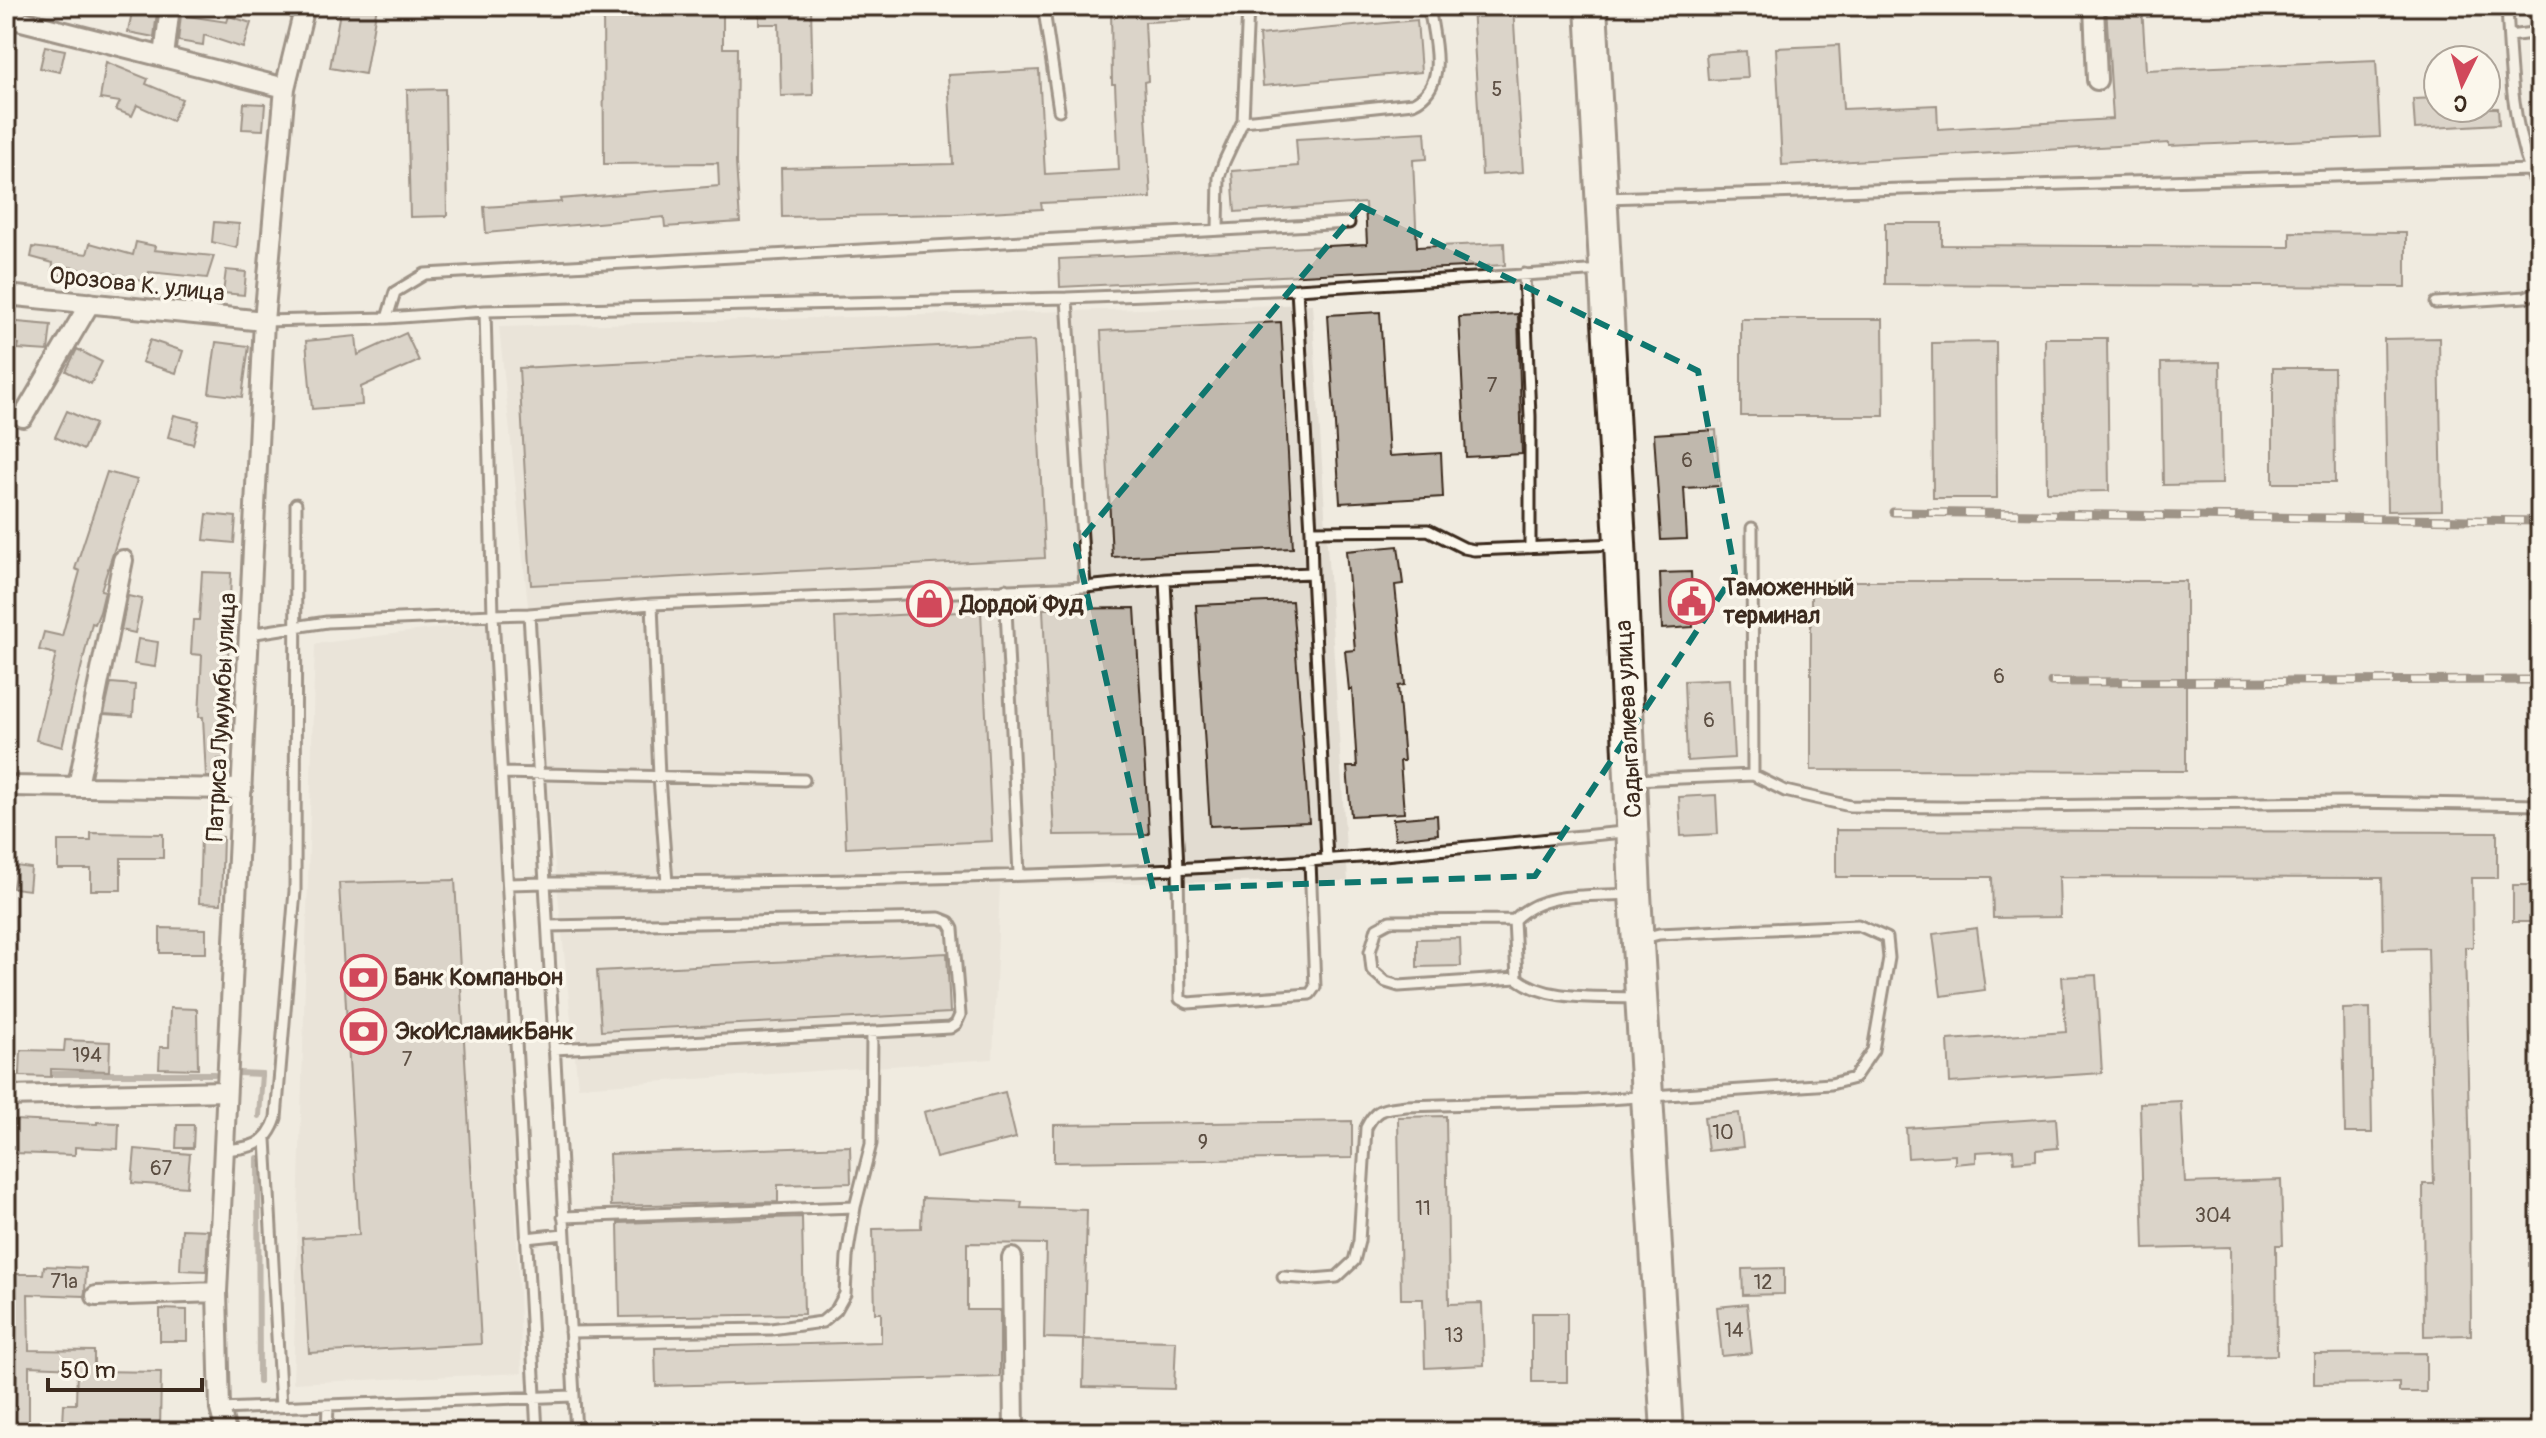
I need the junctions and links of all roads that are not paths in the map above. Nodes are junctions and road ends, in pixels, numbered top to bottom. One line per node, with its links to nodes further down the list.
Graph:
1 (170, 6): 12 (street)
2 (305, 6): 14 (street, Патриса Лумумбы улица)
3 (1041, 6): 15 (lane)
4 (1248, 6): 16 (lane)
5 (1429, 6): 16 (lane)
6 (1591, 6): 19 (main road, Садыгалиева улица)
7 (2094, 6): 13 (street)
8 (2507, 6): 11 (lane)
9 (6, 17): 12 (street)
10 (2540, 32): 11 (lane)
11 (2509, 36): 17 (lane)
12 (164, 57): 14 (street)
13 (2097, 80)
14 (285, 88): 32 (street, Патриса Лумумбы улица)
15 (1059, 110)
16 (1243, 121): 21 (lane)
17 (2530, 170): 18 (lane); 19 (lane)
18 (2540, 192)
19 (1600, 198): 22 (main road, Садыгалиева улица)
20 (1349, 223): 21 (lane)
21 (1218, 229): 31 (lane)
22 (1605, 270): 23 (lane); 37 (main road, Садыгалиева улица)
23 (1524, 274): 24 (lane); 38 (lane)
24 (1297, 289): 27 (lane); 36 (lane)
25 (2540, 291): 29 (lane)
26 (6, 295): 28 (street, Орозова К. улица)
27 (1067, 298): 30 (lane); 42 (lane)
28 (90, 303): 32 (street, Орозова К. улица); 33 (street)
29 (2436, 303)
30 (485, 311): 31 (lane); 46 (lane)
31 (387, 318): 32 (lane)
32 (264, 321): 48 (street, Патриса Лумумбы улица)
33 (23, 417)
34 (296, 504): 47 (lane)
35 (1752, 528): 51 (lane)
36 (1311, 531): 38 (lane); 40 (lane)
37 (1620, 543): 38 (lane); 54 (main road, Садыгалиева улица)
38 (1530, 548)
39 (123, 560): 56 (street)
40 (1312, 573): 41 (lane); 60 (lane)
41 (1165, 579): 42 (lane); 62 (lane)
42 (1085, 587): 43 (lane)
43 (1005, 589): 44 (lane); 63 (lane)
44 (652, 604): 45 (lane); 52 (lane)
45 (529, 614): 46 (lane); 50 (lane)
46 (493, 615): 47 (lane); 49 (lane)
47 (295, 627): 48 (lane); 78 (lane)
48 (249, 634): 57 (street, Патриса Лумумбы улица)
49 (502, 773): 50 (lane); 66 (lane)
50 (540, 773): 52 (lane); 64 (lane)
51 (1753, 775): 54 (lane); 58 (lane)
52 (659, 777): 53 (lane); 65 (lane)
53 (804, 780)
54 (1630, 780): 59 (main road, Садыгалиева улица)
55 (6, 786): 56 (street)
56 (78, 786): 57 (street)
57 (242, 789): 75 (street, Патриса Лумумбы улица)
58 (2540, 805)
59 (1633, 831): 60 (lane); 67 (main road, Садыгалиева улица)
60 (1327, 859): 61 (lane)
61 (1310, 861): 62 (lane); 62 (lane)
62 (1178, 869): 63 (lane)
63 (1019, 874): 65 (lane)
64 (545, 883): 65 (lane); 66 (lane); 69 (lane)
65 (667, 883)
66 (508, 884): 83 (lane)
67 (1635, 894): 68 (lane); 70 (main road, Садыгалиева улица)
68 (1514, 920): 71 (lane); 71 (lane)
69 (548, 926): 73 (lane); 74 (lane)
70 (1638, 940): 72 (main road, Садыгалиева улица); 77 (lane)
71 (1517, 978): 72 (lane)
72 (1642, 999): 77 (main road, Садыгалиева улица)
73 (872, 1032): 74 (lane); 80 (lane)
74 (554, 1049): 81 (lane)
75 (226, 1091): 76 (street); 79 (street, Патриса Лумумбы улица)
76 (6, 1096)
77 (1649, 1097): 85 (lane); 94 (main road, Садыгалиева улица)
78 (266, 1139): 79 (lane); 92 (lane)
79 (224, 1150): 86 (street, Патриса Лумумбы улица)
80 (855, 1207): 81 (lane); 88 (lane)
81 (563, 1217): 82 (lane)
82 (564, 1234): 83 (lane); 88 (lane)
83 (526, 1238): 90 (lane)
84 (1012, 1258): 99 (street)
85 (1283, 1277)
86 (217, 1292): 87 (street); 93 (street, Патриса Лумумбы улица)
87 (96, 1296)
88 (570, 1332): 89 (lane)
89 (573, 1396): 90 (lane); 98 (lane)
90 (534, 1397): 91 (lane); 97 (lane)
91 (328, 1405): 92 (lane); 96 (lane)
92 (281, 1407): 93 (lane)
93 (220, 1409): 95 (street, Патриса Лумумбы улица)
94 (1675, 1431)
95 (226, 1432)
96 (327, 1432)
97 (537, 1432)
98 (576, 1432)
99 (1014, 1432)

